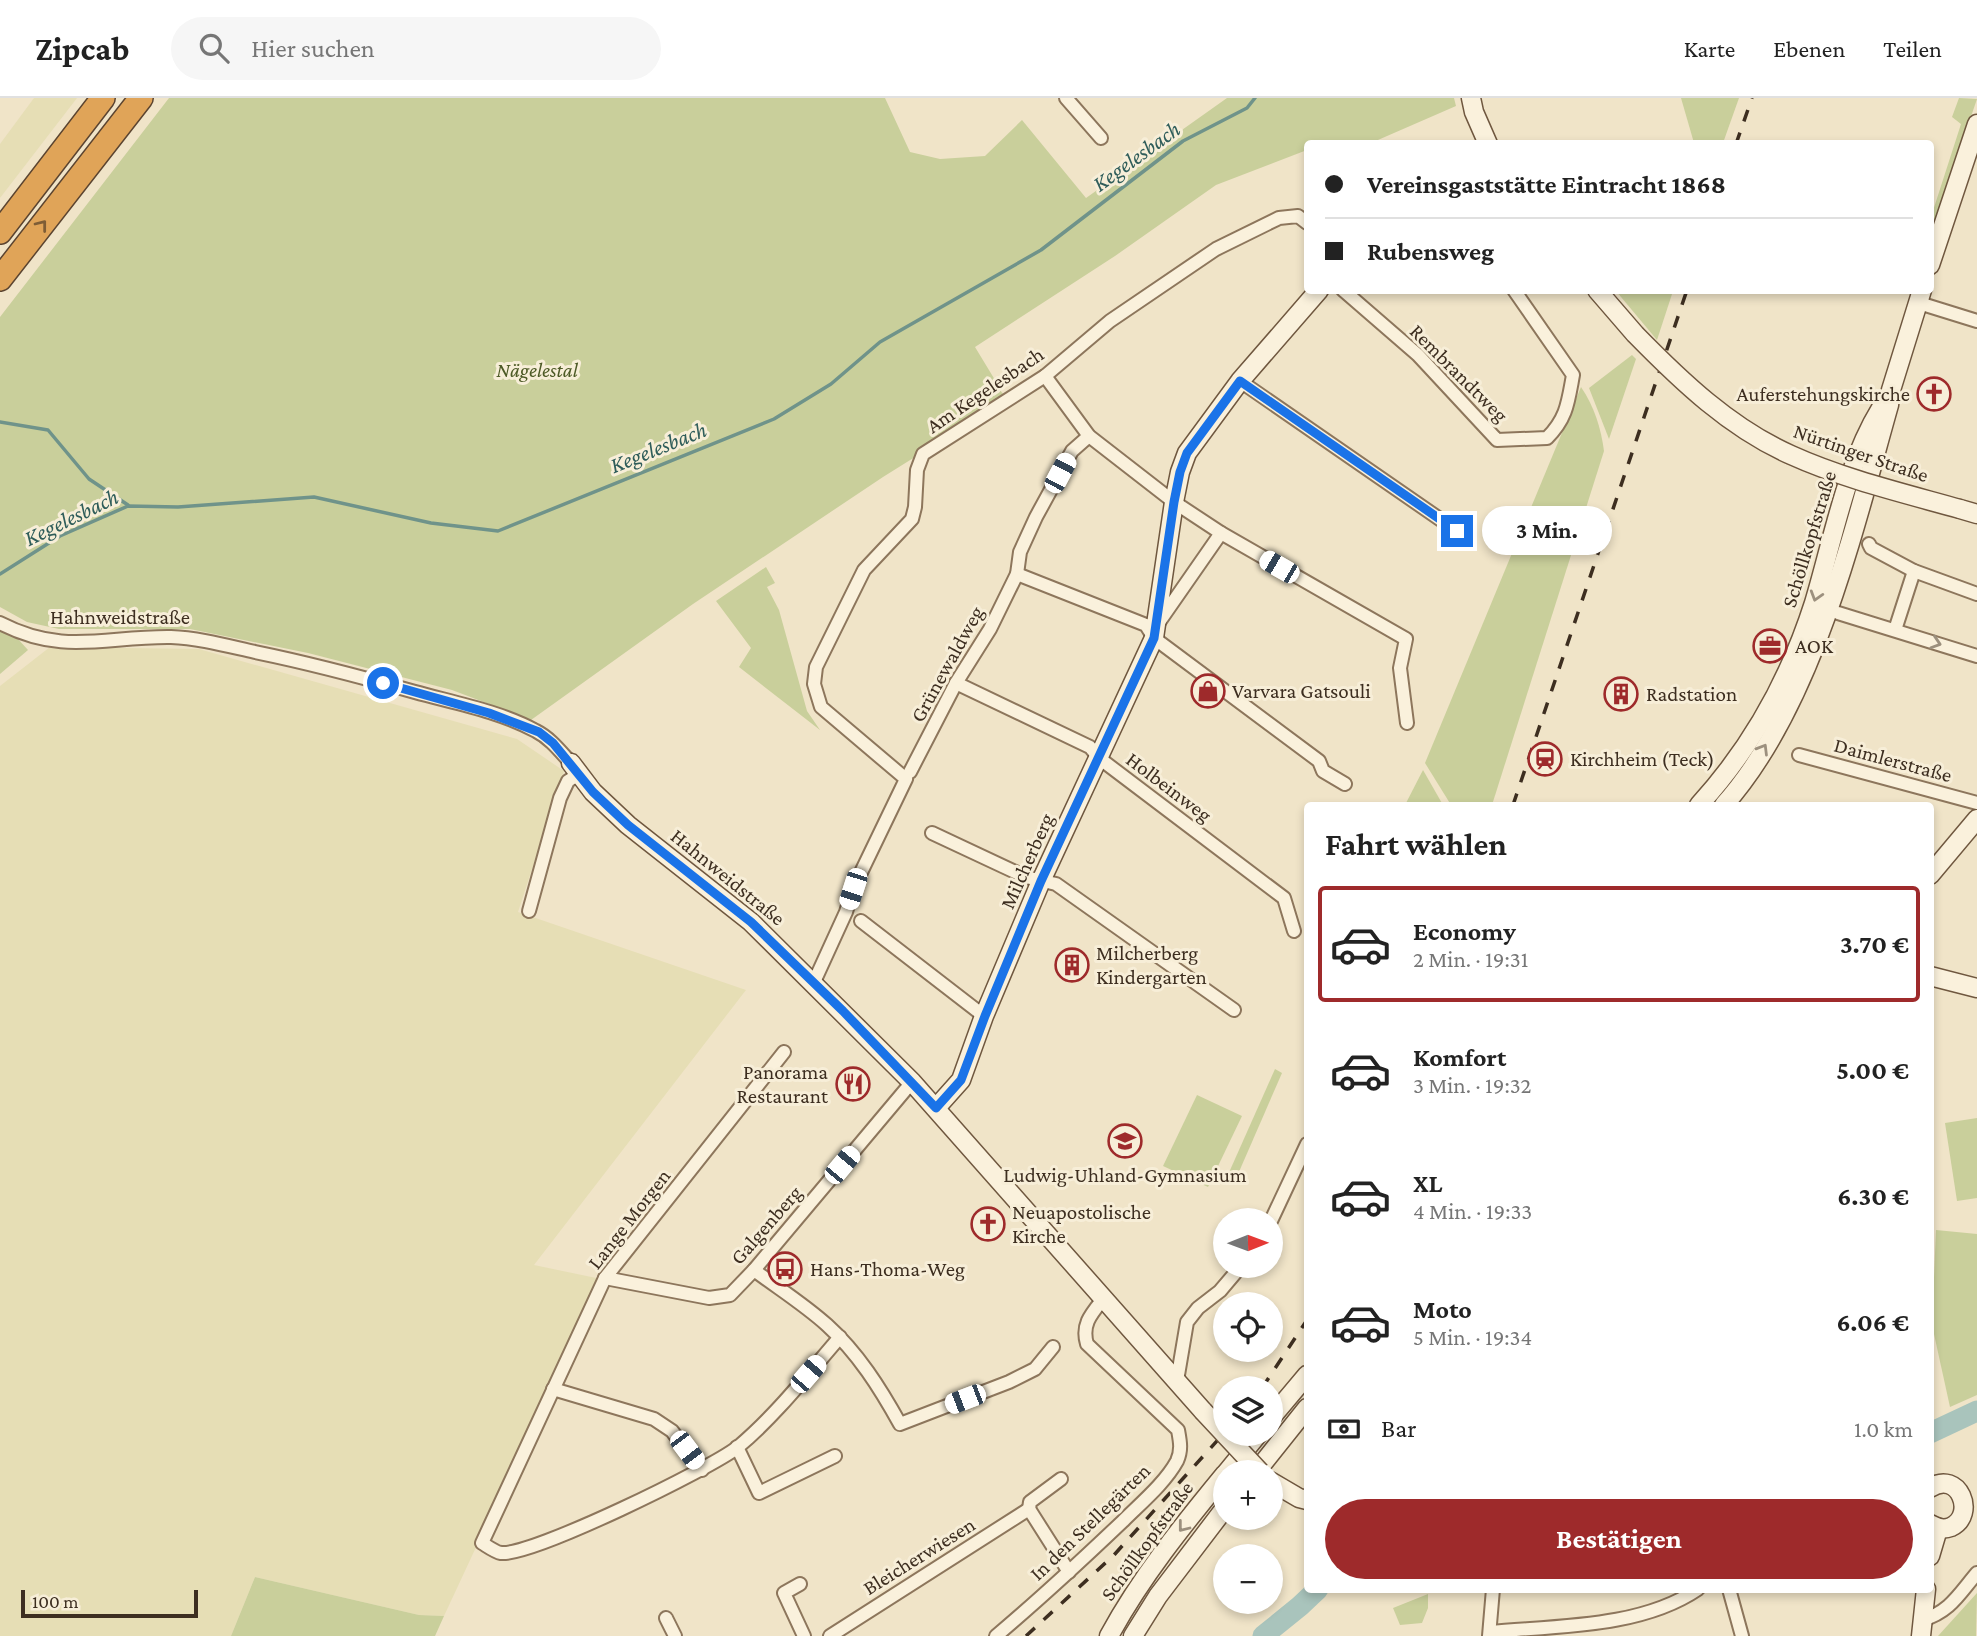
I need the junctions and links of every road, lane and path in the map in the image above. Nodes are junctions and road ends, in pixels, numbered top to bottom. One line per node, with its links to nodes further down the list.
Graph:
1 (103, 98): 9 (highway)
2 (141, 98): 11 (highway, one-way to 2)
3 (1066, 98): 6 (street)
4 (1471, 98): 7 (street)
5 (1977, 124): 10 (street)
6 (1101, 138)
7 (1486, 140)
8 (1304, 221): 18 (street, Am Kegelesbach)
9 (0, 232)
10 (1934, 253)
11 (0, 279)
12 (1316, 294): 19 (street, Milcherberg)
13 (1348, 294): 14 (street, Rembrandtweg)
14 (1517, 294)
15 (1600, 294): 23 (street, Nürtinger Straße, bridge)
16 (1921, 297): 17 (street); 20 (street, Schöllkopfstraße)
17 (1977, 321)
18 (1045, 376): 21 (street); 53 (street, Am Kegelesbach)
19 (1240, 381): 22 (street, Milcherberg); 24 (street)
20 (1891, 390): 42 (street, Schöllkopfstraße, one-way to 42); 43 (street, Schöllkopfstraße, one-way to 20)
21 (1089, 436): 22 (street); 28 (street, Grünewaldweg)
22 (1174, 502): 25 (street); 33 (street, Milcherberg)
23 (1968, 512)
24 (1457, 531)
25 (1221, 533): 33 (street, Milcherberg); 36 (street)
26 (1869, 544): 27 (street)
27 (1914, 571): 29 (street); 32 (street)
28 (1017, 574): 33 (street); 35 (street, Grünewaldweg)
29 (1977, 594)
30 (1838, 613): 32 (street)
31 (0, 623): 39 (street, Hahnweidstraße)
32 (1895, 630): 34 (street, one-way to 34)
33 (1154, 633): 38 (street, Milcherberg); 41 (street)
34 (1977, 656)
35 (956, 683): 38 (street, Holbeinweg); 40 (street, Grünewaldweg)
36 (1407, 723)
37 (1799, 755): 44 (street, Daimlerstraße)
38 (1099, 758): 48 (street, Milcherberg); 51 (street, Holbeinweg)
39 (575, 768): 49 (street); 53 (street, Hahnweidstraße)
40 (909, 772)
41 (1345, 784)
42 (1701, 802)
43 (1726, 802)
44 (1977, 803)
45 (1977, 819): 47 (street)
46 (932, 833): 48 (street)
47 (1934, 871)
48 (1041, 881): 55 (street); 56 (street, Milcherberg)
49 (529, 911)
50 (862, 921): 56 (street)
51 (1294, 931)
52 (1934, 977): 54 (street)
53 (814, 982): 58 (street, Hahnweidstraße)
54 (1977, 988)
55 (1234, 1010)
56 (985, 1016): 59 (street, Milcherberg)
57 (784, 1052): 63 (street, Lange Morgen)
58 (912, 1082): 59 (street, Hahnweidstraße); 62 (street, Galgenberg)
59 (936, 1108): 65 (street, Hahnweidstraße)
60 (1304, 1150): 61 (street)
61 (1277, 1208)
62 (754, 1270): 63 (street, Galgenberg); 66 (street)
63 (605, 1278): 70 (street, Lange Morgen)
64 (1231, 1278): 69 (street)
65 (1104, 1298): 69 (street, Hahnweidstraße); 89 (street, In den Stellegärten)
66 (840, 1337): 67 (street); 74 (street)
67 (1052, 1348)
68 (1304, 1379): 71 (street)
69 (1177, 1381): 77 (street, Hahnweidstraße, bridge)
70 (553, 1389): 79 (street); 79 (street, Lange Morgen)
71 (1283, 1404)
72 (1304, 1412): 78 (street)
73 (1248, 1446): 76 (street, Schöllkopfstraße)
74 (737, 1447): 75 (street); 79 (street)
75 (835, 1456)
76 (1237, 1460)
77 (1247, 1460)
78 (1267, 1460)
79 (702, 1470)
80 (1061, 1479): 86 (street, Bleicherwiesen)
81 (1934, 1485): 85 (street)
82 (1283, 1488): 84 (street)
83 (1213, 1489): 103 (street, Schöllkopfstraße, one-way to 103)
84 (1304, 1498)
85 (1972, 1499): 88 (street)
86 (1028, 1509): 89 (street); 101 (street, Bleicherwiesen)
87 (1213, 1524): 104 (street, Schöllkopfstraße)
88 (1934, 1526)
89 (1069, 1572): 102 (street, In den Stellegärten)
90 (1977, 1573): 97 (street)
91 (800, 1584): 100 (street)
92 (1493, 1593): 98 (street)
93 (1691, 1593): 98 (street)
94 (1730, 1593): 105 (street)
95 (1926, 1593): 97 (street)
96 (666, 1618): 99 (street)
97 (1922, 1628)
98 (1489, 1634)
99 (676, 1636)
100 (804, 1636)
101 (830, 1636)
102 (996, 1636)
103 (1109, 1636)
104 (1133, 1636)
105 (1742, 1636)

